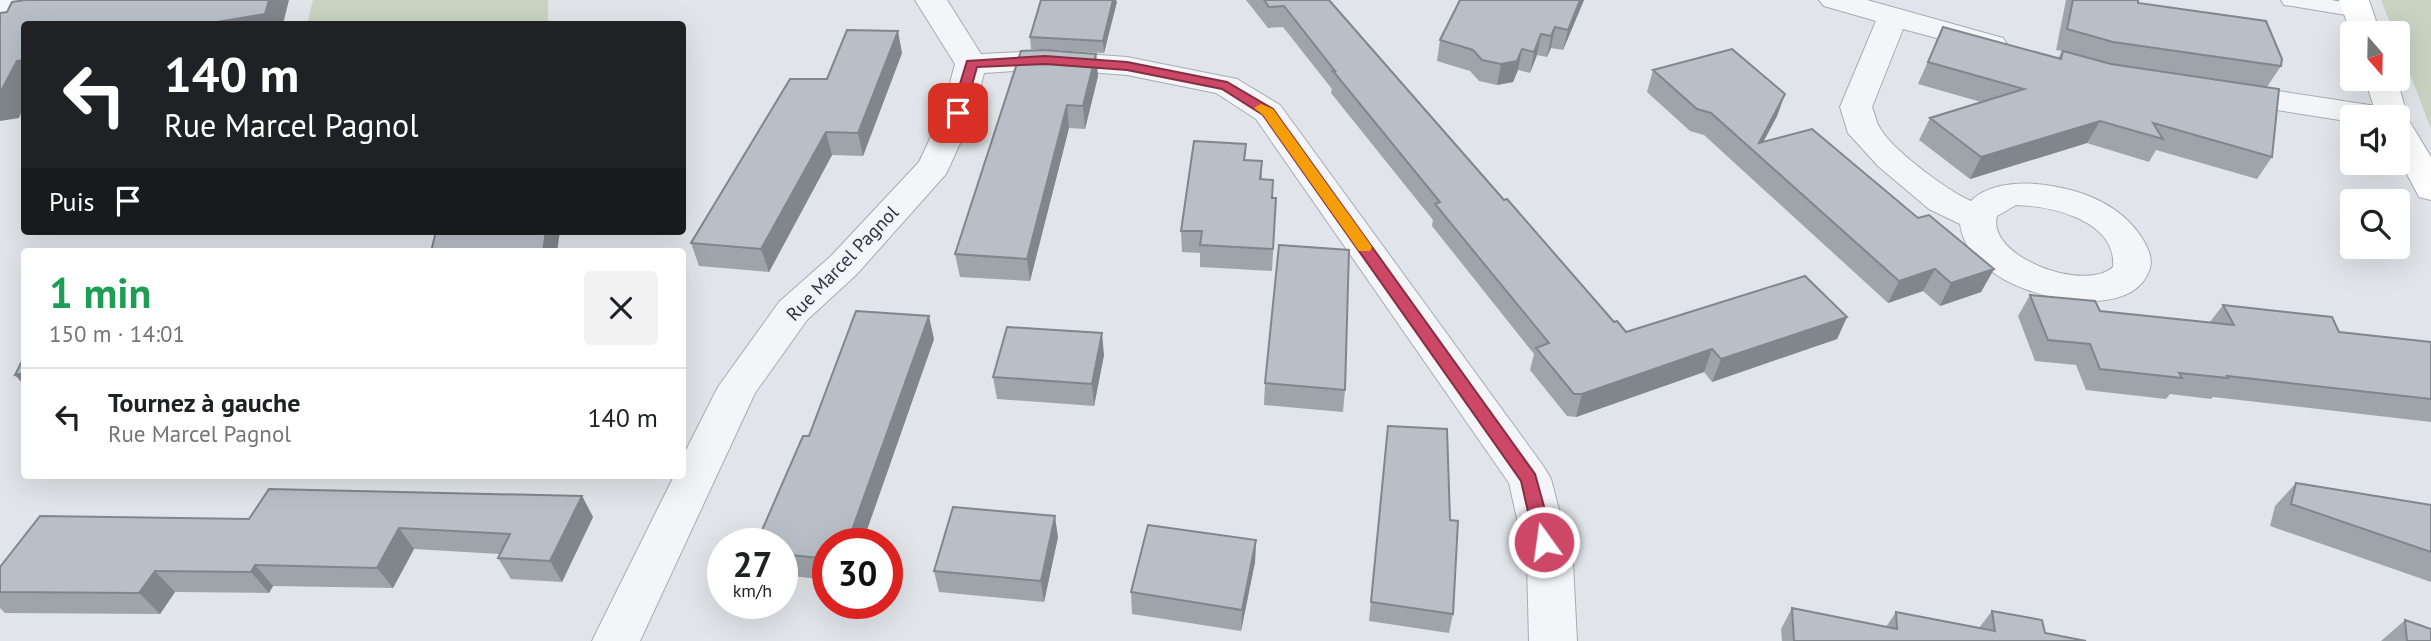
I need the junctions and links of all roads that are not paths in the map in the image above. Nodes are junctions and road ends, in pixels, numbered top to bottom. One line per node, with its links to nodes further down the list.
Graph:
1 (39, 0): 5 (street)
2 (930, 0): 9 (street)
3 (1834, 0): 7 (street)
4 (2292, 0): 6 (lane)
5 (0, 6)
6 (2359, 15)
7 (1893, 17): 8 (street); 14 (street)
8 (2022, 52)
9 (971, 64): 15 (street, Rue Marcel Pagnol); 16 (street)
10 (2195, 88): 11 (street)
11 (2340, 110)
12 (2410, 149): 13 (street)
13 (2431, 189)
14 (1977, 218)
15 (616, 641)
16 (1553, 641)

